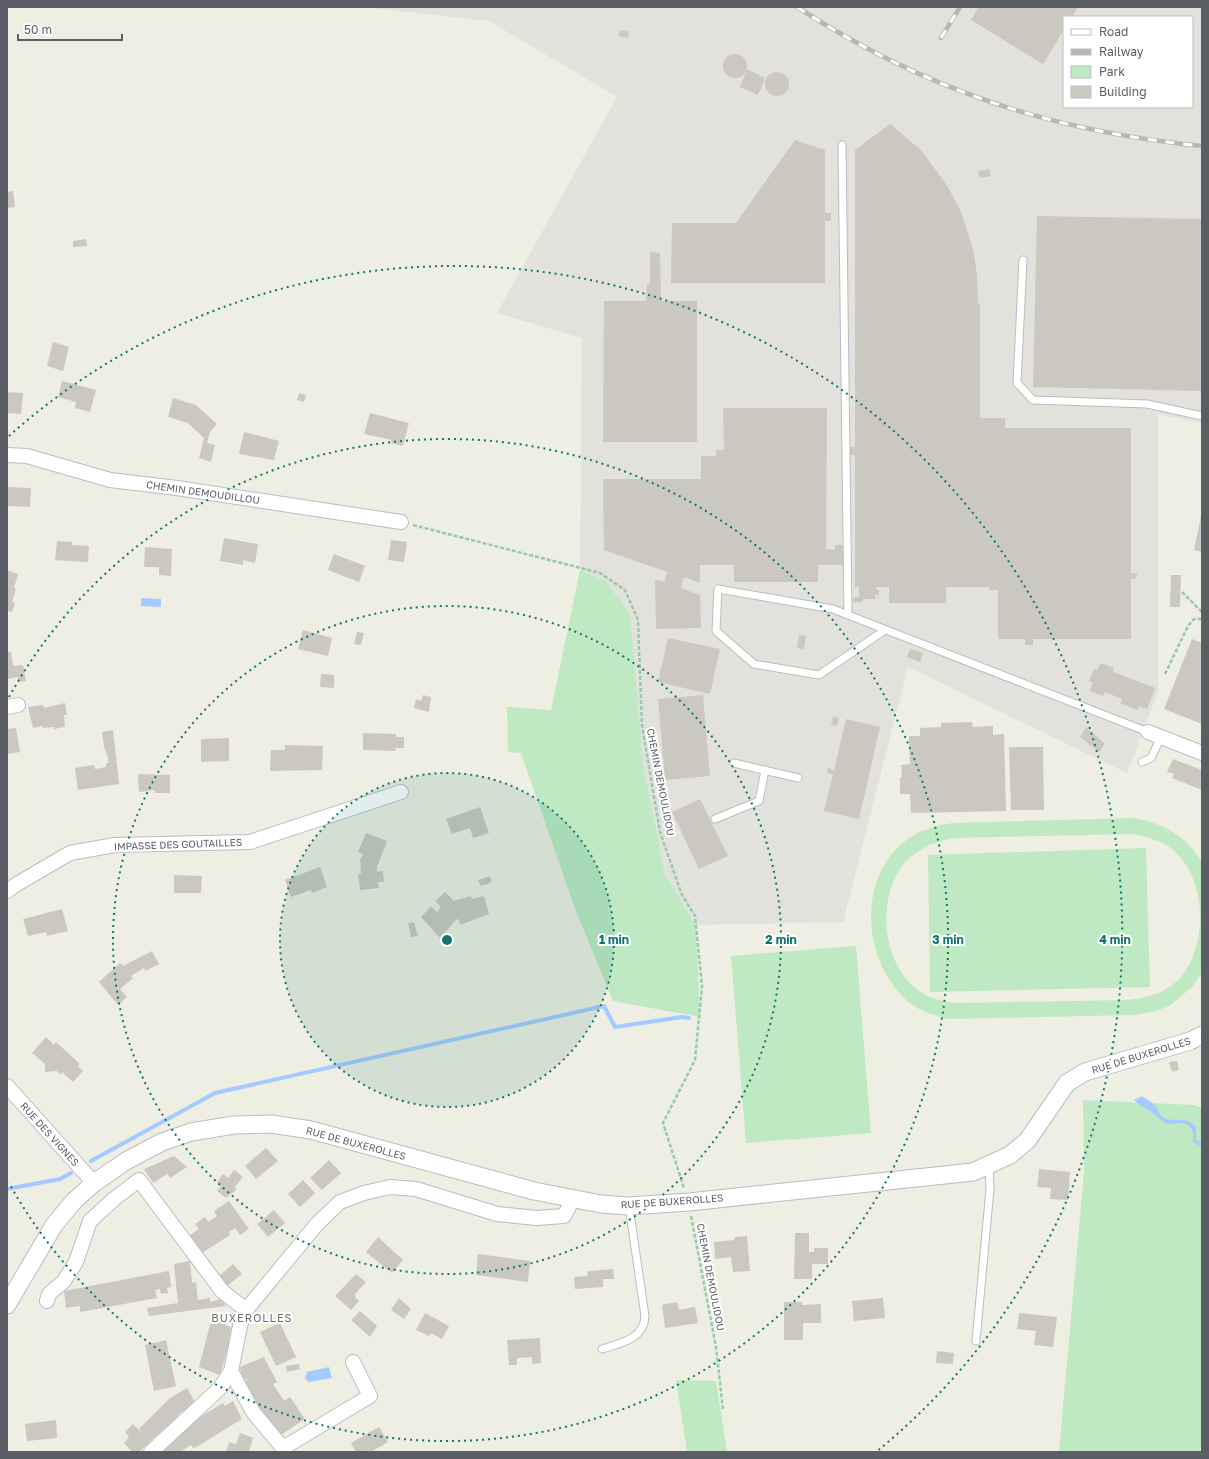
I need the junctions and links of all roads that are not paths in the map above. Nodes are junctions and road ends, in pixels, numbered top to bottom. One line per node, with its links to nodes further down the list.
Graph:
1 (842, 145): 6 (lane)
2 (1023, 260): 3 (lane)
3 (1202, 416)
4 (7, 455): 5 (street, CHEMIN DEMOUDILLOU)
5 (401, 522)
6 (848, 615): 7 (lane); 7 (lane)
7 (885, 630): 8 (lane)
8 (1154, 735): 9 (street); 10 (lane)
9 (1202, 753)
10 (1142, 762)
11 (734, 763): 12 (lane)
12 (765, 770): 13 (lane); 15 (lane)
13 (798, 778)
14 (401, 792): 16 (street, IMPASSE DES GOUTAILLES)
15 (715, 819)
16 (7, 891)
17 (1202, 1035): 19 (street, RUE DE BUXEROLLES)
18 (7, 1086): 20 (street, RUE DES VIGNES)
19 (989, 1165): 22 (street, RUE DE BUXEROLLES); 28 (lane)
20 (94, 1183): 21 (street, RUE DE BUXEROLLES); 23 (street, RUE DE BUXEROLLES)
21 (573, 1199): 22 (street, RUE DE BUXEROLLES); 26 (street)
22 (629, 1206): 29 (lane)
23 (33, 1260): 25 (street, RUE DE BUXEROLLES); 27 (street, RUE DE BUXEROLLES)
24 (47, 1301): 26 (street)
25 (7, 1305)
26 (246, 1310): 31 (street)
27 (7, 1320)
28 (976, 1341)
29 (602, 1349)
30 (353, 1362): 31 (street)
31 (230, 1371): 32 (street)
32 (151, 1452)

